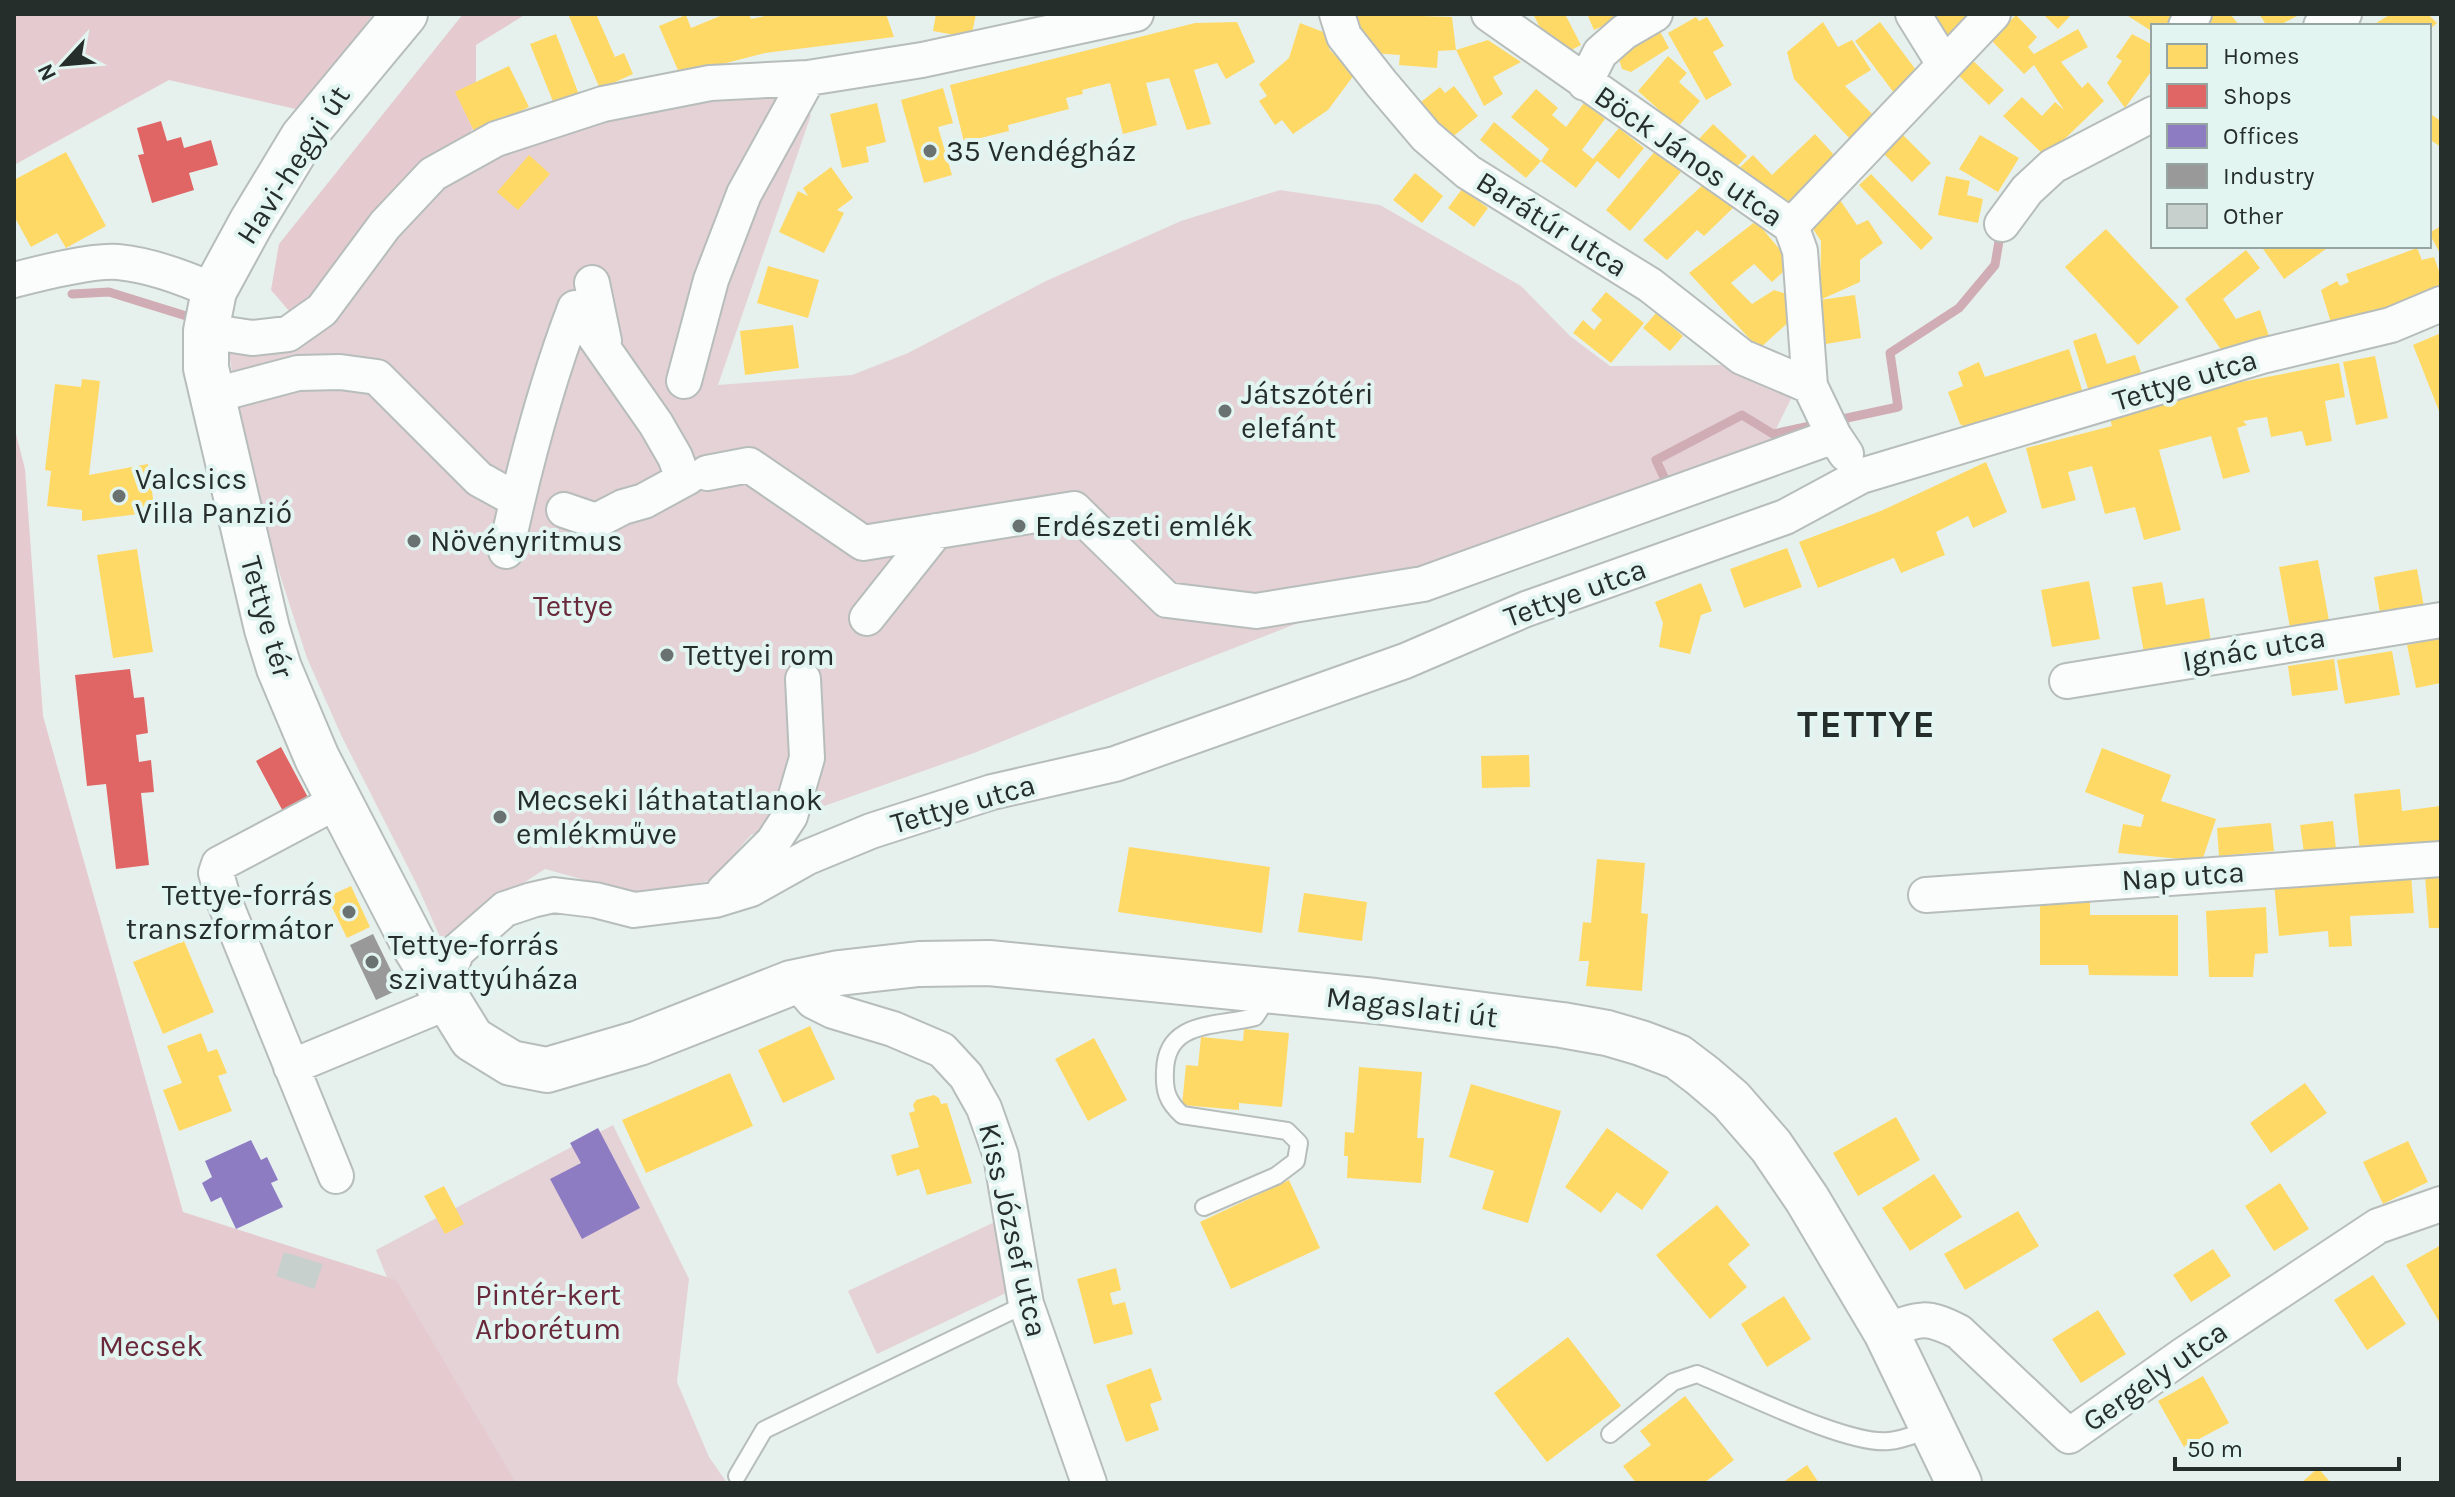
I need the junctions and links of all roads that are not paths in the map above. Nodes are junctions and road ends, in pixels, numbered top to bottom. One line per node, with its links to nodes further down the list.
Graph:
1 (405, 14): 19 (street, Havi-hegyi út)
2 (1136, 14): 11 (street)
3 (1337, 14): 23 (street, Barátúr utca)
4 (1489, 14): 12 (street, Böck János utca)
5 (1655, 14): 12 (street)
6 (1913, 14): 10 (street)
7 (1993, 14): 10 (street)
8 (2344, 14): 9 (street)
9 (2325, 24)
10 (1944, 64): 15 (street)
11 (808, 78): 19 (street); 21 (street)
12 (1585, 83): 15 (street, Böck János utca)
13 (2151, 115): 14 (street)
14 (2002, 224)
15 (1791, 226): 23 (street, Böck János utca)
16 (14, 280): 19 (street)
17 (592, 283): 20 (street)
18 (2441, 304): 25 (street, Tettye utca)
19 (216, 318): 22 (street, Tettye tér)
20 (606, 353): 24 (street); 26 (street)
21 (684, 381)
22 (211, 396): 26 (street); 34 (street, Tettye tér)
23 (1824, 416): 25 (street, Böck János utca); 28 (street)
24 (693, 476): 27 (street); 28 (street)
25 (1861, 476): 37 (street, Tettye utca)
26 (517, 500): 29 (street)
27 (564, 510)
28 (936, 531): 30 (street)
29 (506, 551)
30 (867, 618)
31 (2441, 620): 33 (street, Ignác utca)
32 (803, 679): 37 (street)
33 (2067, 681)
34 (338, 801): 40 (street, Tettye tér); 42 (street)
35 (2441, 859): 36 (street, Nap utca)
36 (1926, 895)
37 (715, 900): 40 (street)
38 (797, 982): 39 (street, Magaslati út); 41 (street, Magaslati út); 46 (street, Kiss József utca)
39 (1273, 991): 45 (lane); 47 (street, Magaslati út)
40 (445, 997): 41 (street, Tettye tér); 42 (street)
41 (639, 1043)
42 (291, 1067): 43 (street)
43 (336, 1176)
44 (2441, 1204): 47 (street, Gergely utca)
45 (1204, 1207)
46 (1026, 1304): 50 (lane); 51 (street, Kiss József utca)
47 (1886, 1332): 48 (street, Magaslati út)
48 (1933, 1428): 49 (lane); 52 (street, Magaslati út)
49 (1610, 1434)
50 (737, 1476)
51 (1089, 1483)
52 (1959, 1483)

